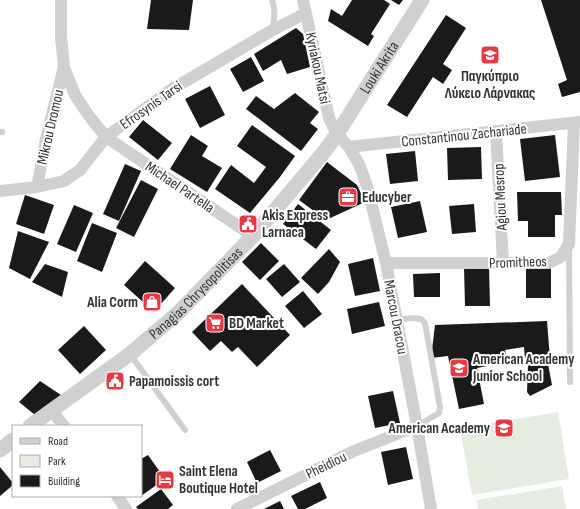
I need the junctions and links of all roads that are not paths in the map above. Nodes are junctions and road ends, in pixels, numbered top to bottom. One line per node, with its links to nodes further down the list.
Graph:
1 (61, 0): 7 (street)
2 (272, 0): 6 (lane)
3 (304, 0): 5 (street, Kyriakou Matsi)
4 (422, 0): 10 (street, Louki Akrita)
5 (306, 13): 6 (street, Efrosynis Tarsi); 10 (street, Kyriakou Matsi)
6 (272, 31): 11 (street, Efrosynis Tarsi)
7 (64, 67): 11 (street, Michael Partella); 13 (street, Mikrou Dromou)
8 (577, 122): 9 (street, Constantinou Zachariade); 16 (street)
9 (496, 131): 12 (street, Constantinou Zachariade); 18 (street, Agiou Mesrop)
10 (337, 134): 12 (street, Marcou Dracou); 15 (street, Panagias Chrysopolitisas)
11 (106, 137): 13 (street, Efrosynis Tarsi); 15 (street, Michael Partella)
12 (349, 147): 17 (street, Marcou Dracou)
13 (37, 187): 14 (street, Efrosynis Tarsi)
14 (0, 191)
15 (253, 236): 20 (street, Panagias Chrysopolitisas)
16 (569, 244): 18 (street, Promitheos); 21 (lane)
17 (386, 263): 18 (street, Promitheos); 19 (street, Marcou Dracou)
18 (503, 263)
19 (397, 320): 25 (street, Marcou Dracou); 25 (lane)
20 (130, 354): 22 (street, Panagias Chrysopolitisas); 26 (lane)
21 (570, 382)
22 (51, 410): 23 (street, Panagias Chrysopolitisas); 24 (street)
23 (31, 425)
24 (63, 425)
25 (417, 426): 31 (street, Pheidiou); 32 (street, Marcou Dracou)
26 (184, 430)
27 (12, 441): 28 (street)
28 (0, 450)
29 (118, 497): 30 (street)
30 (126, 509)
31 (237, 509)
32 (431, 509)

